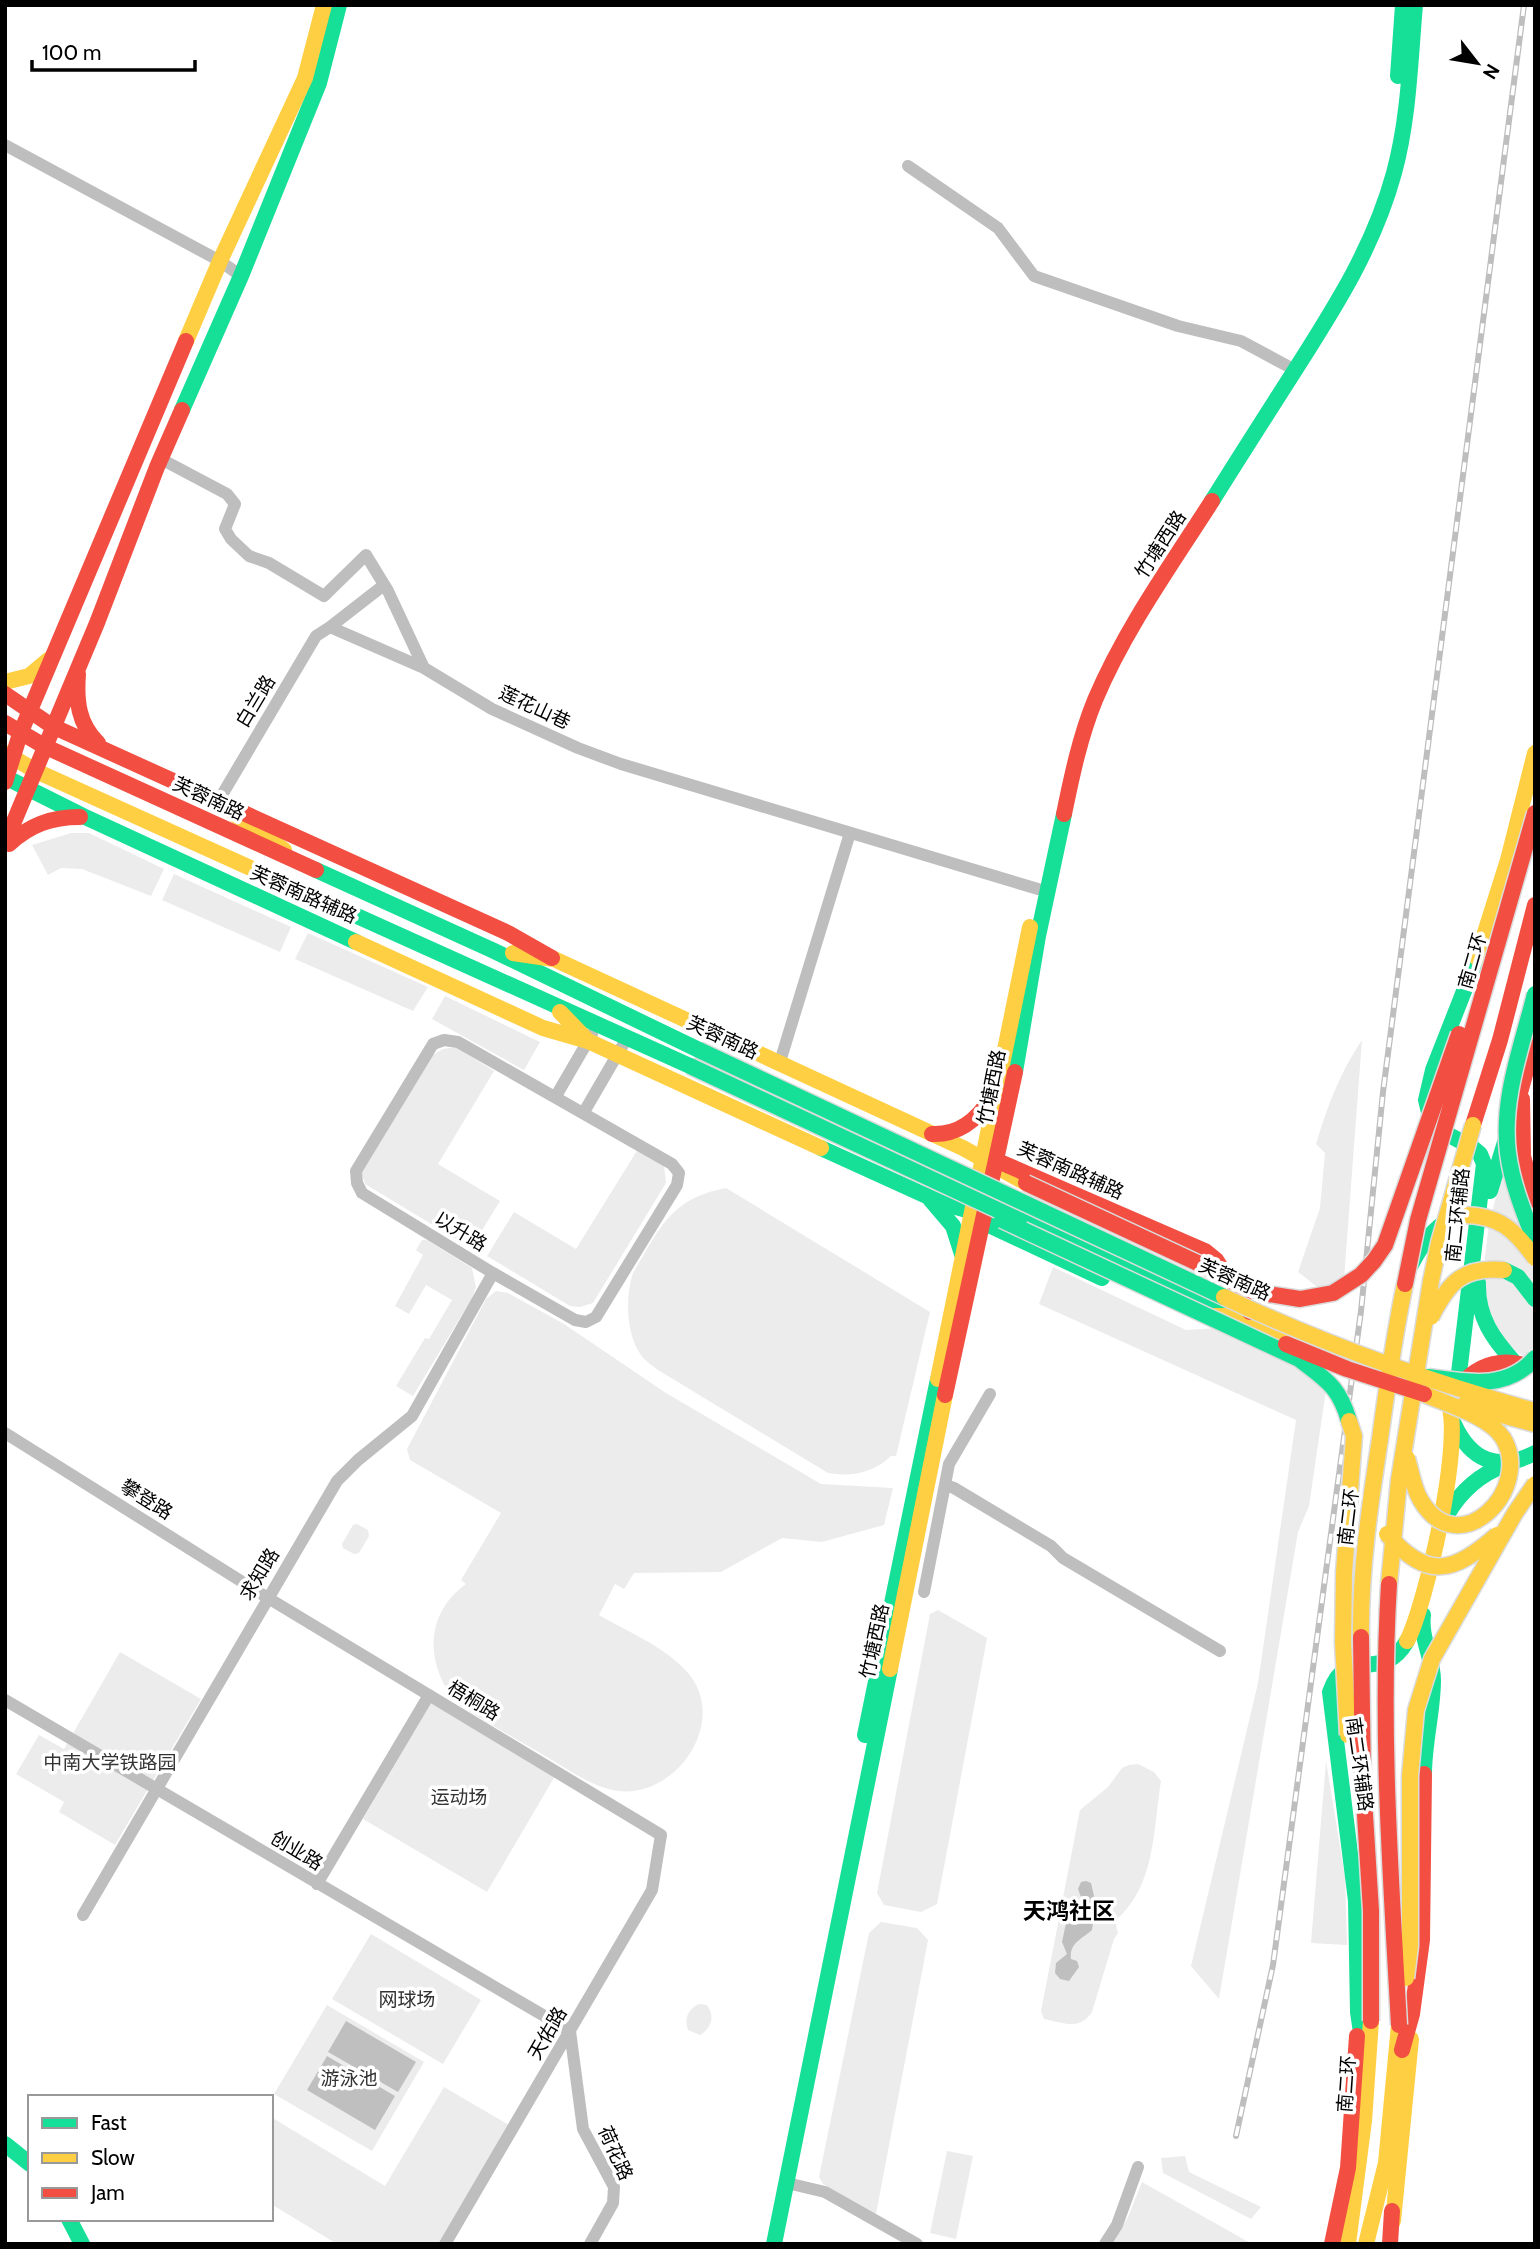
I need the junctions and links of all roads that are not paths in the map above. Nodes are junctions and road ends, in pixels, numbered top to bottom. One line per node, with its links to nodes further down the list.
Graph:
1 (324, 5): 7 (main road)
2 (339, 5): 8 (main road)
3 (1403, 5): 9 (main road, 竹塘西路)
4 (1415, 5): 9 (main road, 竹塘西路)
5 (5, 145): 7 (street)
6 (908, 166): 9 (street)
7 (220, 261): 8 (street); 13 (main road)
8 (241, 276): 10 (main road)
9 (1291, 368): 35 (main road, 竹塘西路); 54 (main road, 竹塘西路)
10 (161, 459): 11 (street); 14 (main road)
11 (384, 585): 12 (street, 白兰路); 15 (street)
12 (330, 627): 15 (street, 莲花山巷); 29 (street, 白兰路)
13 (55, 650): 16 (main road); 18 (main road)
14 (79, 665): 20 (main road); 23 (main road)
15 (424, 668): 32 (street, 莲花山巷)
16 (5, 682)
17 (5, 694): 18 (main road)
18 (30, 711): 20 (main road); 21 (main road)
19 (5, 723): 21 (main road, 芙蓉南路)
20 (52, 726): 22 (main road); 23 (main road)
21 (20, 734): 22 (main road, 芙蓉南路); 25 (main road)
22 (44, 747): 26 (main road); 34 (main road, 芙蓉南路)
23 (108, 751): 29 (main road)
24 (1535, 752): 70 (main road, 南二环辅路)
25 (9, 755): 26 (main road, 芙蓉南路); 27 (main road)
26 (36, 771): 28 (main road); 41 (main road, 芙蓉南路)
27 (6, 779): 28 (main road, 芙蓉南路辅路)
28 (29, 789): 31 (main road, 芙蓉南路辅路); 33 (main road)
29 (213, 797): 34 (main road); 39 (main road)
30 (1535, 813): 37 (main road, 南二环, bridge)
31 (87, 818): 33 (main road); 45 (main road, 芙蓉南路辅路)
32 (850, 833): 35 (street, 莲花山巷); 47 (street)
33 (5, 846)
34 (303, 864): 38 (main road, 芙蓉南路)
35 (1038, 889): 49 (main road, 竹塘西路)
36 (1535, 905): 66 (main road, bridge)
37 (1507, 915): 54 (main road, bridge); 61 (main road, 南二环, bridge)
38 (492, 950): 39 (main road); 71 (main road, 芙蓉南路, bridge)
39 (554, 959): 47 (main road)
40 (1535, 994): 58 (main road, bridge)
41 (552, 1004): 42 (main road, 芙蓉南路); 45 (main road)
42 (598, 1025): 43 (main road, 芙蓉南路); 45 (street)
43 (627, 1038): 46 (street); 71 (main road, 芙蓉南路, bridge)
44 (1535, 1038): 48 (main road, 南二环辅路)
45 (589, 1041): 46 (main road); 50 (street)
46 (618, 1055): 51 (street); 55 (main road)
47 (779, 1065): 52 (main road)
48 (1524, 1083): 53 (main road); 68 (main road, 南二环辅路)
49 (997, 1086): 52 (main road); 54 (main road, 竹塘西路)
50 (556, 1096): 51 (street, 以升路); 62 (street, 以升路)
51 (584, 1112): 62 (street, 以升路)
52 (932, 1134): 54 (main road)
53 (1529, 1155): 56 (main road)
54 (992, 1165): 57 (main road, 竹塘西路); 65 (main road); 65 (main road, 芙蓉南路辅路)
55 (919, 1192): 57 (main road); 60 (main road)
56 (1535, 1200)
57 (984, 1216): 60 (main road, 竹塘西路); 64 (main road); 64 (main road); 91 (main road, bridge)
58 (1535, 1241)
59 (1535, 1258): 61 (main road, bridge)
60 (969, 1261): 103 (main road, 竹塘西路); 110 (main road, 竹塘西路)
61 (1409, 1268): 80 (main road, 南二环, bridge)
62 (493, 1273): 85 (street, 求知路)
63 (1535, 1298): 66 (main road, bridge)
64 (1236, 1316): 65 (main road)
65 (1253, 1317)
66 (1422, 1338): 77 (main road, bridge)
67 (1535, 1359): 71 (main road, bridge)
68 (1516, 1363): 69 (main road); 70 (main road)
69 (1535, 1372)
70 (1460, 1386): 71 (main road); 73 (main road, 南二环辅路)
71 (1430, 1387): 73 (main road); 74 (main road, bridge); 75 (main road, bridge); 77 (main road, bridge)
72 (990, 1394): 82 (street)
73 (1452, 1411): 79 (main road); 95 (main road, 南二环辅路)
74 (1535, 1411)
75 (1535, 1424)
76 (5, 1433): 85 (street, 攀登路)
77 (1405, 1435): 96 (main road, bridge)
78 (1535, 1452): 79 (main road)
79 (1520, 1462): 94 (main road)
80 (1374, 1477): 83 (main road, bridge); 91 (main road, 南二环, bridge)
81 (1535, 1484): 83 (main road, bridge)
82 (945, 1485): 84 (street); 86 (street)
83 (1515, 1513): 96 (main road, bridge)
84 (924, 1592)
85 (268, 1598): 87 (street, 梧桐路); 89 (street, 求知路)
86 (1220, 1651)
87 (429, 1695): 90 (street, 梧桐路); 92 (street)
88 (5, 1699): 89 (street, 创业路)
89 (156, 1787): 92 (street, 创业路); 93 (street, 求知路)
90 (661, 1835): 97 (street, 天佑路)
91 (1368, 1863): 95 (main road, 南二环, bridge)
92 (317, 1884): 97 (street, 创业路)
93 (83, 1915)
94 (1415, 2011): 98 (main road); 106 (main road)
95 (1365, 2017): 104 (main road, 南二环); 114 (main road, 南二环辅路)
96 (1399, 2025): 98 (main road)
97 (570, 2031): 108 (street, 天佑路); 109 (street, 荷花路)
98 (1395, 2072): 101 (main road)
99 (5, 2144): 100 (main road)
100 (28, 2162)
101 (1386, 2163): 106 (main road); 117 (main road); 118 (main road)
102 (1138, 2167): 113 (street)
103 (786, 2183): 111 (main road, 竹塘西路); 112 (street)
104 (1352, 2214): 114 (main road, 南二环辅路); 115 (main road); 116 (main road, 南二环)
105 (70, 2221): 107 (main road)
106 (1392, 2221): 119 (main road)
107 (82, 2244)
108 (445, 2244)
109 (590, 2244)
110 (764, 2244)
111 (774, 2244)
112 (917, 2244)
113 (1105, 2244)
114 (1334, 2244)
115 (1342, 2244)
116 (1348, 2244)
117 (1366, 2244)
118 (1380, 2244)
119 (1390, 2244)

